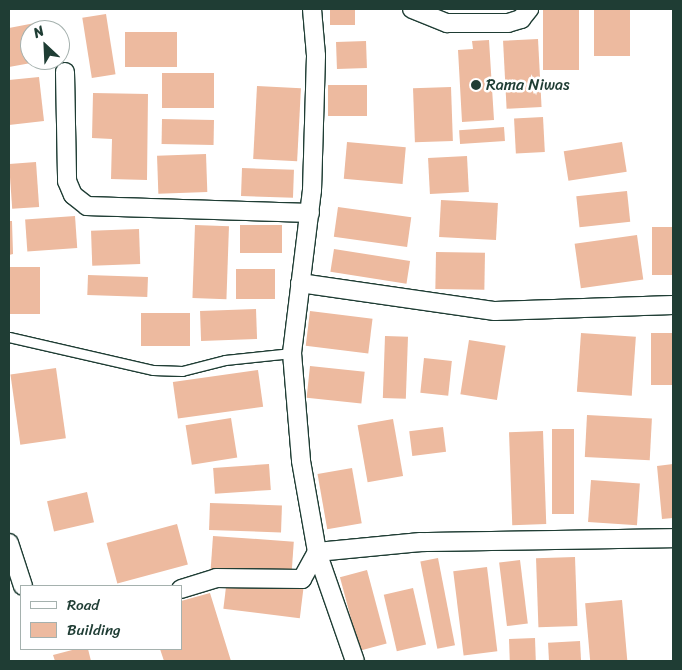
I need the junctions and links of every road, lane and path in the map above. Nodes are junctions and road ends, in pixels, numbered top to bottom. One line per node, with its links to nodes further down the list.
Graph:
1 (312, 9): 5 (street)
2 (412, 9): 3 (street)
3 (529, 9)
4 (65, 72): 5 (street)
5 (310, 213): 6 (street)
6 (300, 283): 7 (street); 9 (street)
7 (673, 305)
8 (9, 337): 9 (lane)
9 (292, 353): 12 (street)
10 (673, 538): 12 (street)
11 (9, 543): 13 (street)
12 (317, 552): 14 (street); 15 (street)
13 (23, 585)
14 (182, 589)
15 (355, 661)

